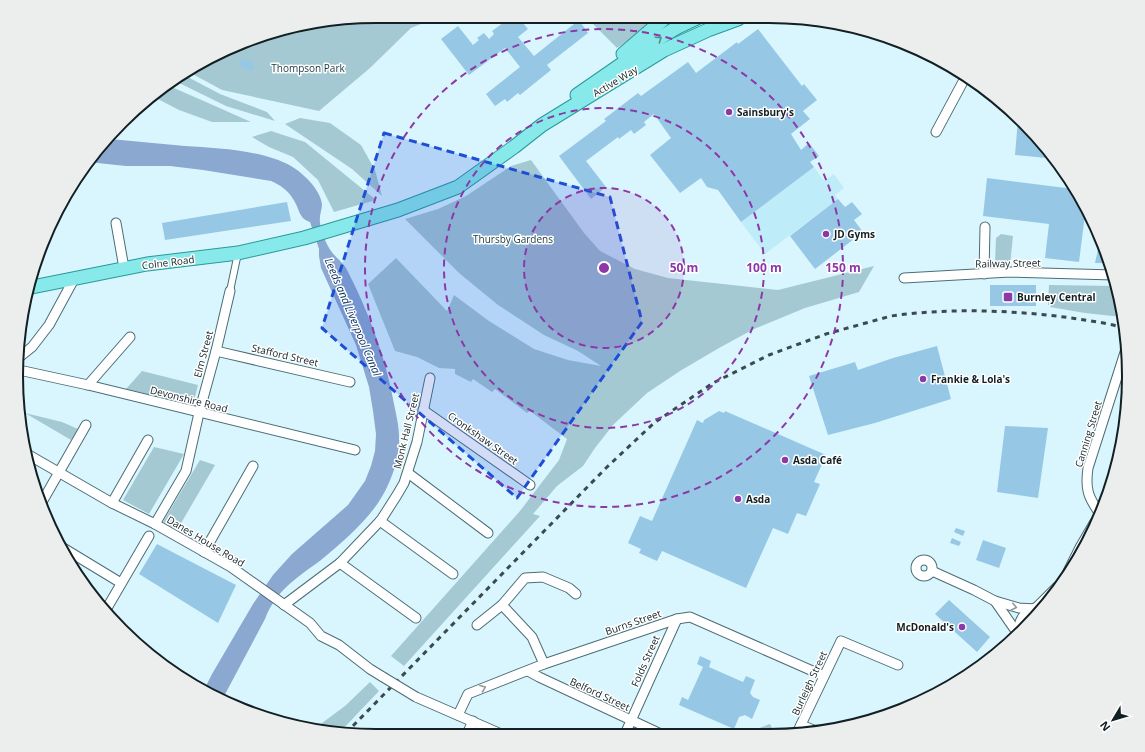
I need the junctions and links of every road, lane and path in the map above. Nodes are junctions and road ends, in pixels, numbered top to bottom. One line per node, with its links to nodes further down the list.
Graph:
1 (659, 23): 9 (main road, Active Way)
2 (683, 23): 9 (main road, Active Way, one-way to 2)
3 (686, 23): 7 (main road)
4 (690, 23): 6 (main road)
5 (727, 23): 6 (main road, Active Way)
6 (708, 30): 7 (main road, Active Way)
7 (674, 46): 10 (main road, Active Way)
8 (963, 81): 11 (street)
9 (558, 109): 10 (main road, Active Way)
10 (542, 125): 14 (main road, Colne Road)
11 (936, 132)
12 (116, 223): 15 (street)
13 (984, 227): 16 (street)
14 (238, 253): 15 (main road, Colne Road); 21 (street, Elm Street)
15 (124, 268): 19 (main road, Colne Road)
16 (984, 274): 17 (street, Railway Street); 18 (street, Railway Street)
17 (1107, 275)
18 (904, 278)
19 (74, 279): 20 (main road, Colne Road); 24 (street)
20 (34, 287)
21 (230, 291): 23 (street, Elm Street)
22 (130, 336): 29 (street)
23 (216, 351): 28 (street, Stafford Street); 31 (street, Elm Street)
24 (24, 354)
25 (1121, 364): 42 (street, Canning Street)
26 (23, 371): 29 (street, Devonshire Road)
27 (430, 378): 30 (street, Monk Hall Street)
28 (350, 382)
29 (88, 386): 31 (street, Devonshire Road)
30 (423, 410): 38 (street, Monk Hall Street); 39 (street, Cronkshaw Street)
31 (199, 413): 34 (street, Devonshire Road); 44 (street, Elm Street)
32 (86, 425): 37 (street)
33 (148, 440): 41 (street)
34 (355, 450)
35 (33, 457): 37 (street, Danes House Road)
36 (253, 466): 48 (street)
37 (59, 473): 40 (street); 41 (street, Danes House Road)
38 (408, 473): 43 (street, Monk Hall Street); 45 (street)
39 (530, 485)
40 (45, 497)
41 (112, 503): 44 (street, Danes House Road)
42 (1096, 508)
43 (380, 521): 49 (street, Monk Hall Street); 51 (street)
44 (155, 524): 48 (street, Danes House Road)
45 (488, 533)
46 (149, 536): 52 (street)
47 (70, 552): 52 (street)
48 (204, 552): 55 (street, Danes House Road)
49 (340, 563): 55 (street, Monk Hall Street); 60 (street)
50 (932, 571): 54 (street)
51 (453, 574)
52 (121, 583): 56 (street)
53 (576, 594): 57 (street)
54 (995, 601): 58 (street, one-way to 58); 64 (street)
55 (282, 604): 69 (street, Danes House Road, bridge)
56 (108, 606)
57 (502, 606): 62 (street); 65 (street)
58 (1035, 608)
59 (1033, 610): 63 (main road)
60 (416, 618)
61 (677, 619): 65 (street, Burns Street); 68 (street, Burns Street); 70 (street, Folds Street)
62 (477, 625)
63 (1020, 625)
64 (1016, 629)
65 (544, 664): 67 (street, Burns Street)
66 (898, 665): 68 (street, Burleigh Street)
67 (528, 671): 69 (street, Burns Street, one-way to 67); 70 (street, Belford Street)
68 (824, 676): 72 (street, Burleigh Street)
69 (458, 715): 71 (street, Danes House Road)
70 (630, 720): 76 (street, Folds Street); 77 (street, Belford Street)
71 (473, 721): 74 (street); 75 (street, Danes House Road)
72 (801, 725): 73 (street)
73 (806, 727)
74 (469, 729)
75 (491, 729)
76 (627, 729)
77 (650, 729)

